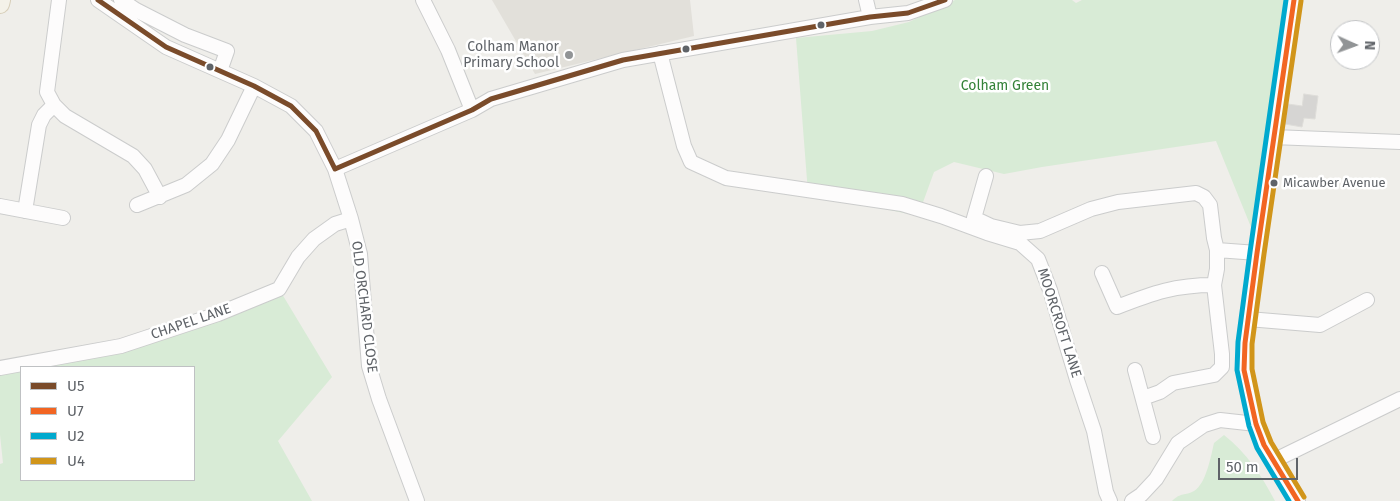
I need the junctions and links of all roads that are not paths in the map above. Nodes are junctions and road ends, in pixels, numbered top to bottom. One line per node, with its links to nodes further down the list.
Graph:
1 (2, 0): 9 (main road)
2 (59, 0): 14 (street)
3 (98, 0): 12 (street, OLD ORCHARD CLOSE)
4 (121, 0): 12 (street)
5 (423, 0): 15 (street)
6 (866, 0): 10 (street)
7 (945, 0): 10 (street)
8 (1294, 0): 16 (street)
9 (0, 4)
10 (870, 17): 11 (street)
11 (660, 53): 15 (street); 40 (street, MOORCROFT LANE)
12 (220, 71): 13 (street, OLD ORCHARD CLOSE)
13 (254, 86): 18 (street, OLD ORCHARD CLOSE); 20 (street)
14 (54, 105): 20 (street); 23 (street)
15 (472, 110): 18 (street)
16 (1273, 137): 17 (street); 27 (street)
17 (1400, 142)
18 (335, 169): 25 (street, OLD ORCHARD CLOSE)
19 (986, 176): 26 (street)
20 (160, 196): 21 (street)
21 (136, 205)
22 (0, 206): 23 (street)
23 (25, 211): 24 (street)
24 (63, 218)
25 (351, 219): 32 (street, CHAPEL LANE); 39 (street, OLD ORCHARD CLOSE)
26 (1218, 250): 27 (street); 29 (street)
27 (1257, 253): 31 (street)
28 (1102, 273): 29 (street)
29 (1214, 285): 34 (street)
30 (1367, 300): 31 (street)
31 (1248, 319): 36 (street)
32 (0, 368)
33 (1135, 370): 34 (street)
34 (1143, 398): 37 (street)
35 (1400, 399): 38 (street)
36 (1256, 424): 38 (street); 41 (street)
37 (1153, 437)
38 (1273, 461): 42 (street)
39 (417, 501)
40 (1110, 501)
41 (1132, 501)
42 (1298, 501)

